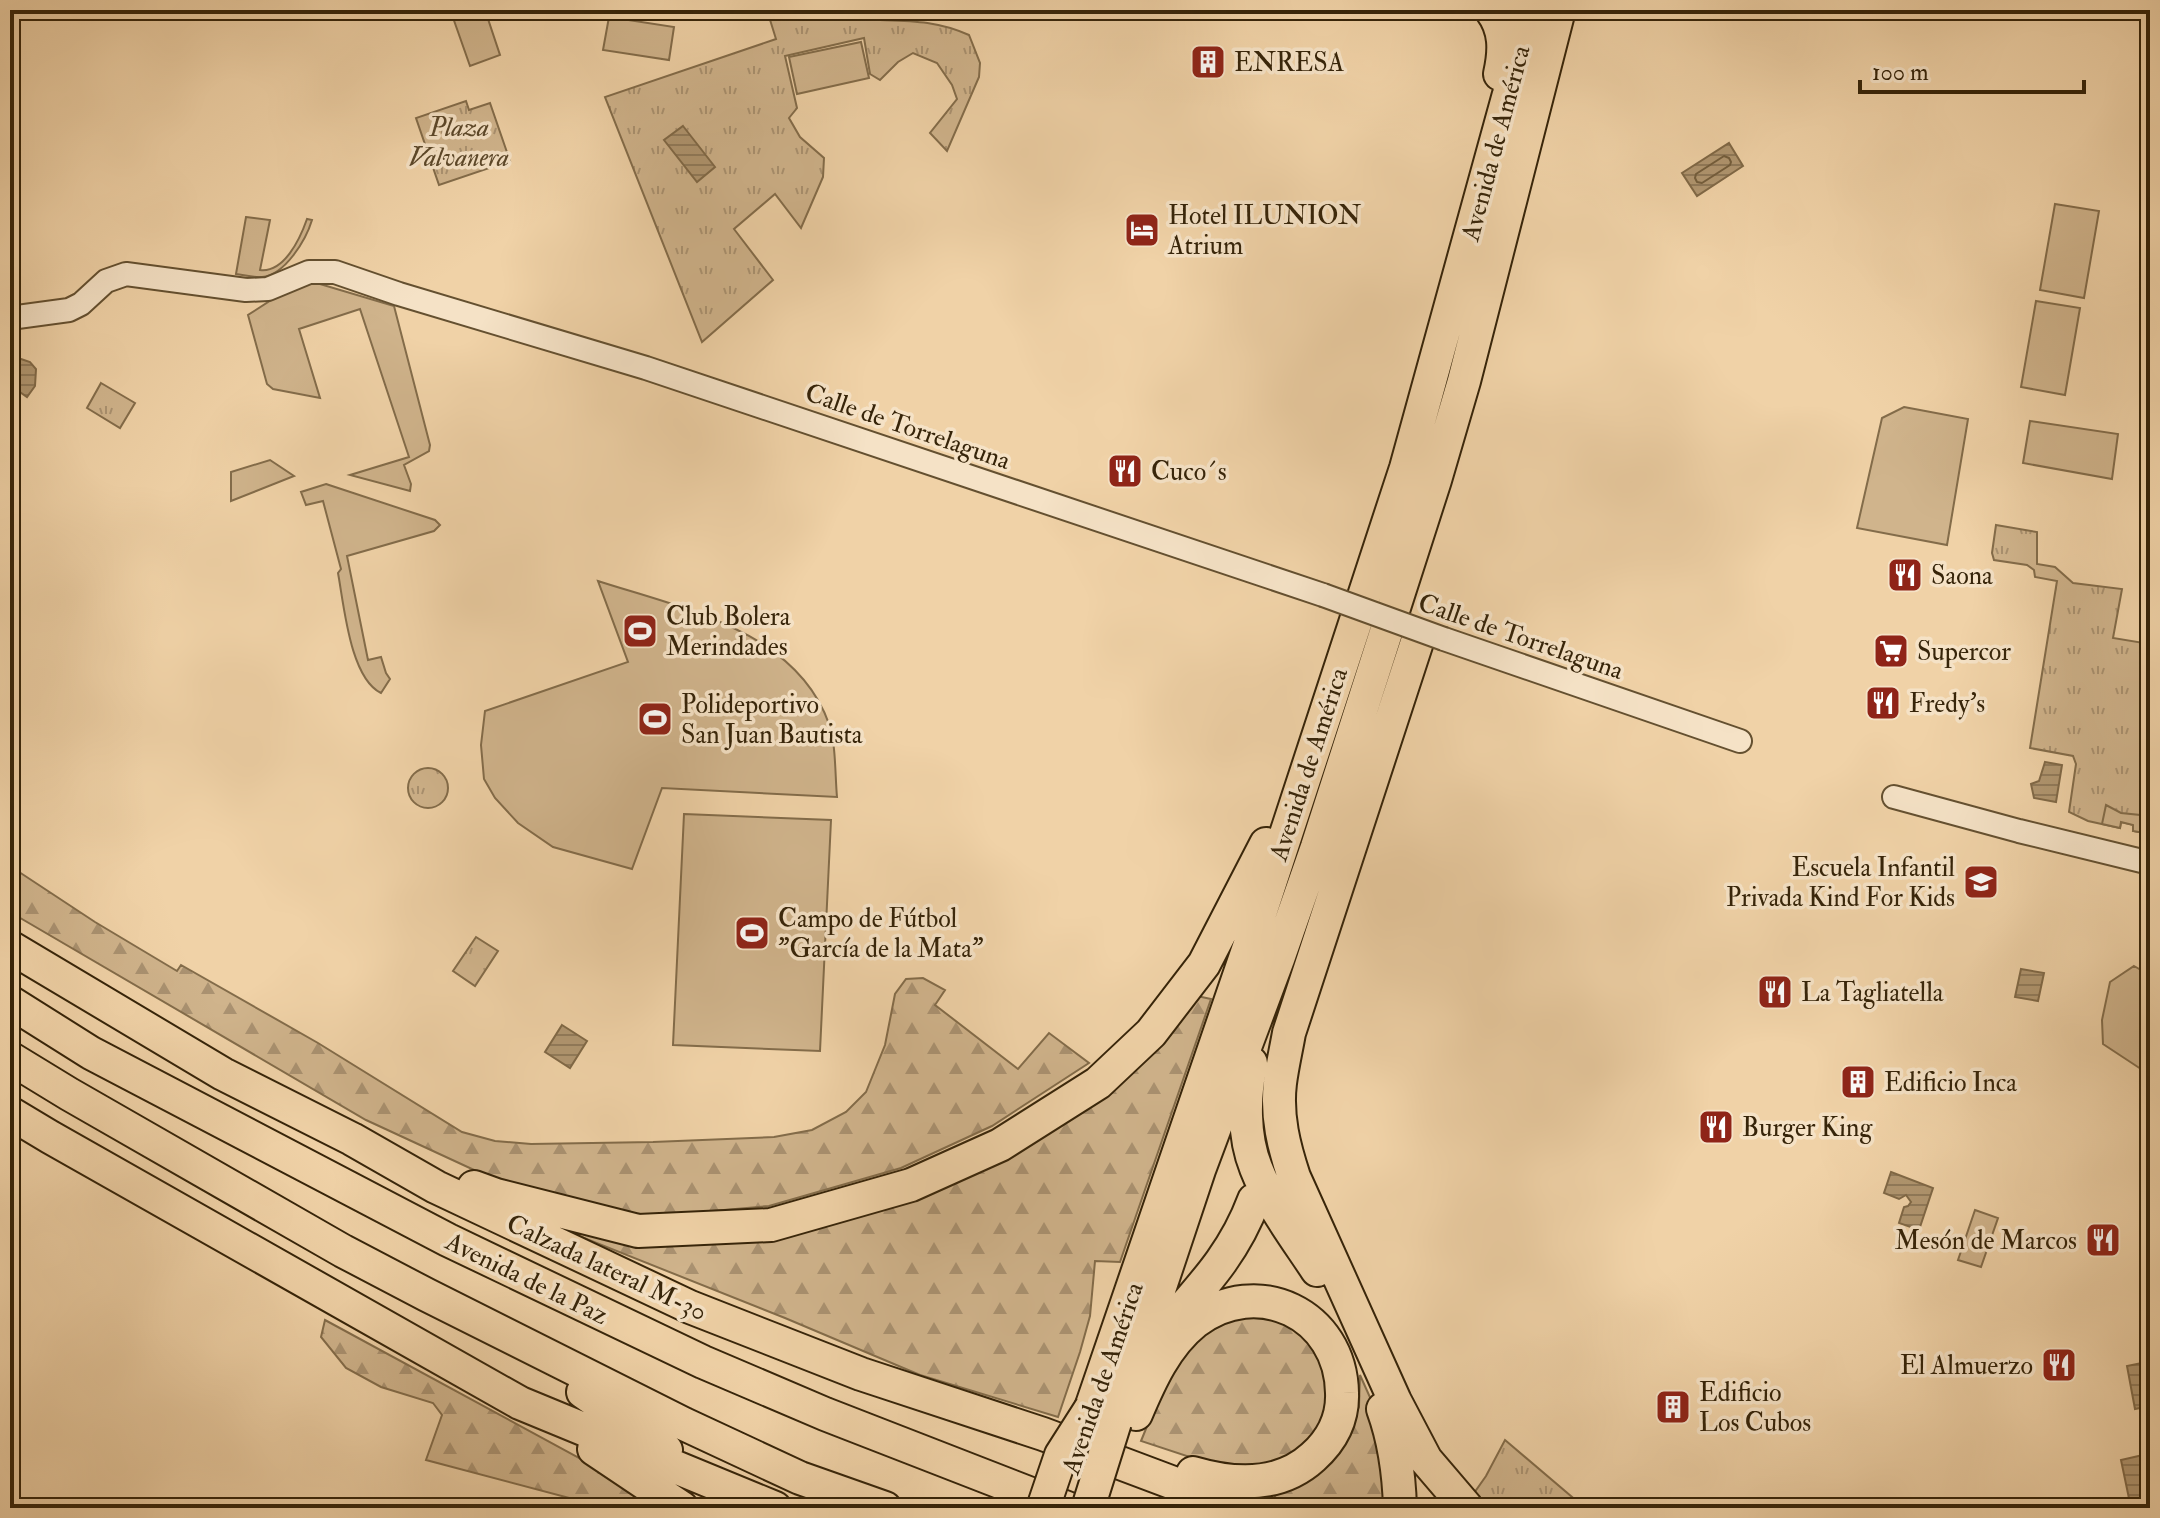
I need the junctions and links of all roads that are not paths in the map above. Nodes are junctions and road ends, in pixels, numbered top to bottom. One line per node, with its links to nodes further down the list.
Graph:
1 (1491, 10): 4 (highway)
2 (1529, 10): 4 (highway, Avenida de América)
3 (1559, 10): 14 (highway, Avenida de América)
4 (1482, 191): 9 (highway, Avenida de América)
5 (10, 306): 6 (street)
6 (55, 313): 7 (street, Calle de Torrelaguna); 8 (street, Calle de Torrelaguna, bridge)
7 (10, 318)
8 (1431, 640): 10 (street, Calle de Torrelaguna); 19 (highway); 23 (highway)
9 (1321, 724): 18 (highway); 25 (highway, Avenida de América)
10 (1740, 741)
11 (1894, 797): 12 (street)
12 (2150, 863)
13 (10, 947): 18 (highway, Calzada lateral M-30)
14 (1278, 959): 21 (highway); 25 (highway, Avenida de América)
15 (10, 1002): 28 (highway, Avenida de la Paz)
16 (10, 1058): 22 (highway)
17 (10, 1113): 24 (highway)
18 (352, 1139): 26 (highway, Calzada lateral M-30)
19 (1268, 1144)
20 (1254, 1200): 25 (highway)
21 (1326, 1284): 23 (highway); 39 (highway)
22 (427, 1295): 29 (highway); 32 (highway)
23 (1371, 1351): 40 (highway)
24 (520, 1403): 27 (highway); 29 (highway)
25 (1115, 1419): 26 (highway); 33 (highway, bridge); 34 (highway, Avenida de América, bridge); 36 (highway, Avenida de América, bridge); 37 (highway, Avenida de América)
26 (1043, 1434): 38 (highway, Calzada lateral M-30)
27 (583, 1442): 30 (highway); 31 (highway)
28 (1000, 1483): 35 (highway, Avenida de la Paz); 37 (highway)
29 (772, 1507)
30 (682, 1508)
31 (699, 1508)
32 (885, 1508)
33 (1043, 1508)
34 (1057, 1508)
35 (1067, 1508)
36 (1088, 1508)
37 (1105, 1508)
38 (1240, 1508)
39 (1400, 1508)
40 (1467, 1508)

